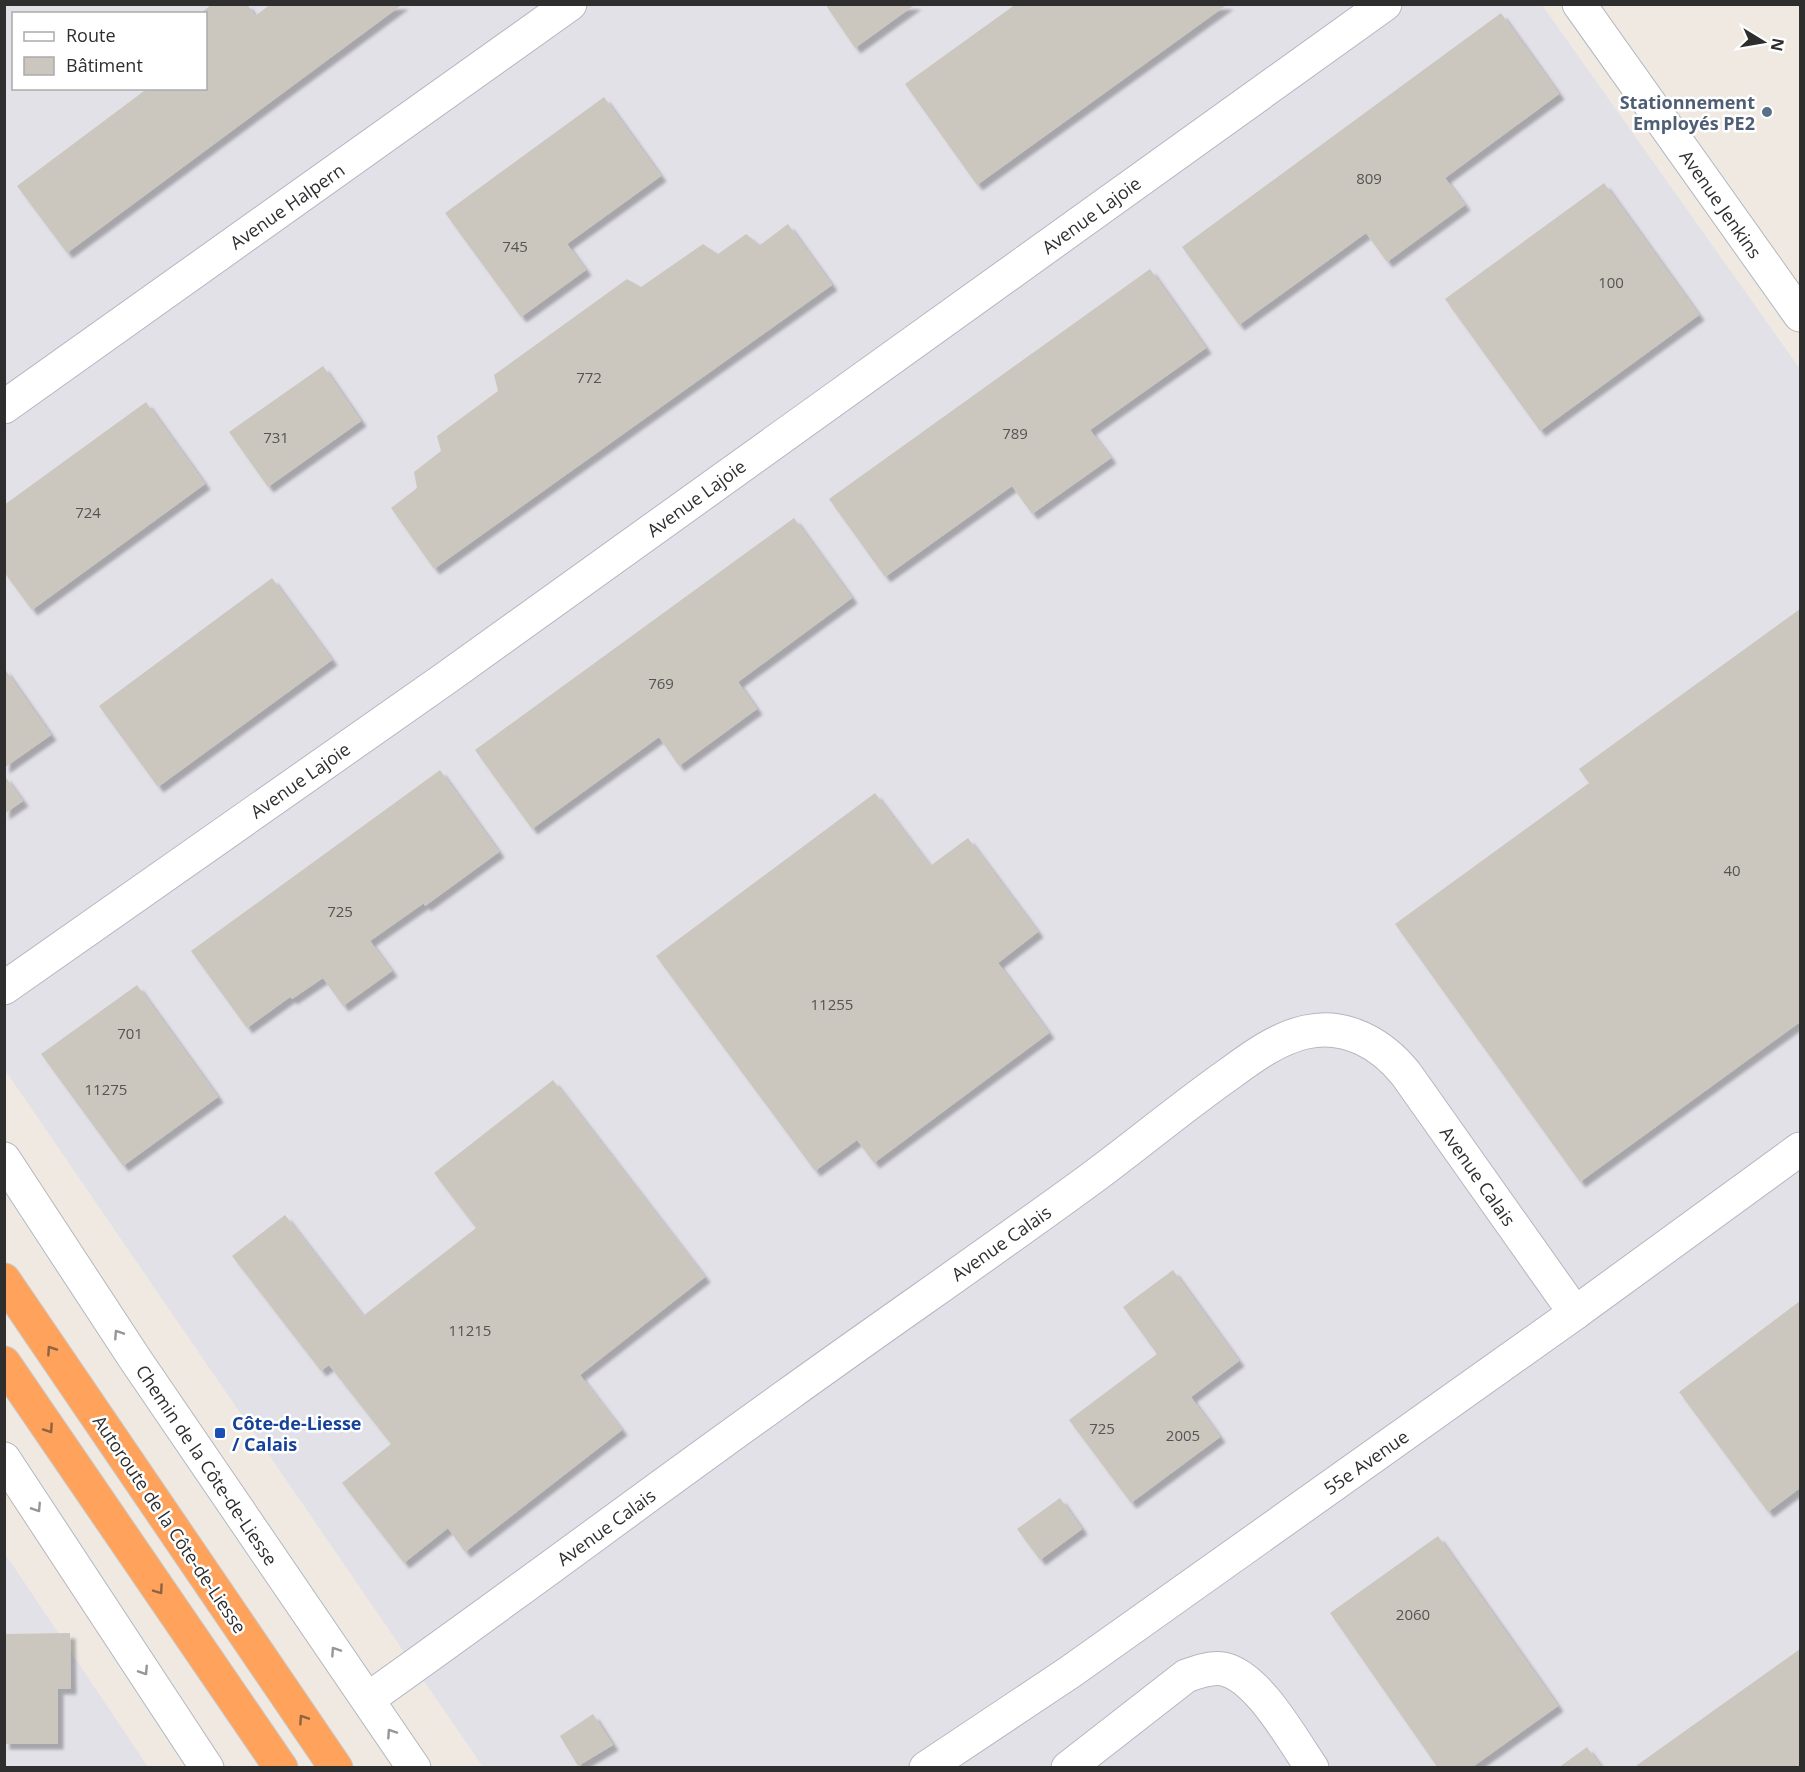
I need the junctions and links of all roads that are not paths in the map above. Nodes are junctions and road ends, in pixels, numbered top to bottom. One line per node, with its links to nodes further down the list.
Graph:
1 (570, 4): 5 (street, Avenue Halpern)
2 (1385, 4): 6 (street, Avenue Lajoie)
3 (1579, 4): 4 (street, Avenue Jenkins)
4 (1800, 315)
5 (4, 407)
6 (4, 988)
7 (1800, 1149): 10 (street, 55e Avenue)
8 (4, 1160): 13 (street, Chemin de la Côte-de-Liesse, one-way to 8)
9 (4, 1280): 16 (highway, Autoroute de la Côte-de-Liesse, one-way to 9)
10 (1575, 1313): 13 (street, Avenue Calais); 18 (street, 55e Avenue)
11 (4, 1363): 15 (highway, one-way to 15)
12 (4, 1459): 14 (street, one-way to 14)
13 (368, 1699): 17 (street, Chemin de la Côte-de-Liesse, one-way to 13)
14 (207, 1767)
15 (281, 1767)
16 (336, 1767)
17 (414, 1767)
18 (926, 1767)
19 (1068, 1767): 20 (street)
20 (1312, 1767)

